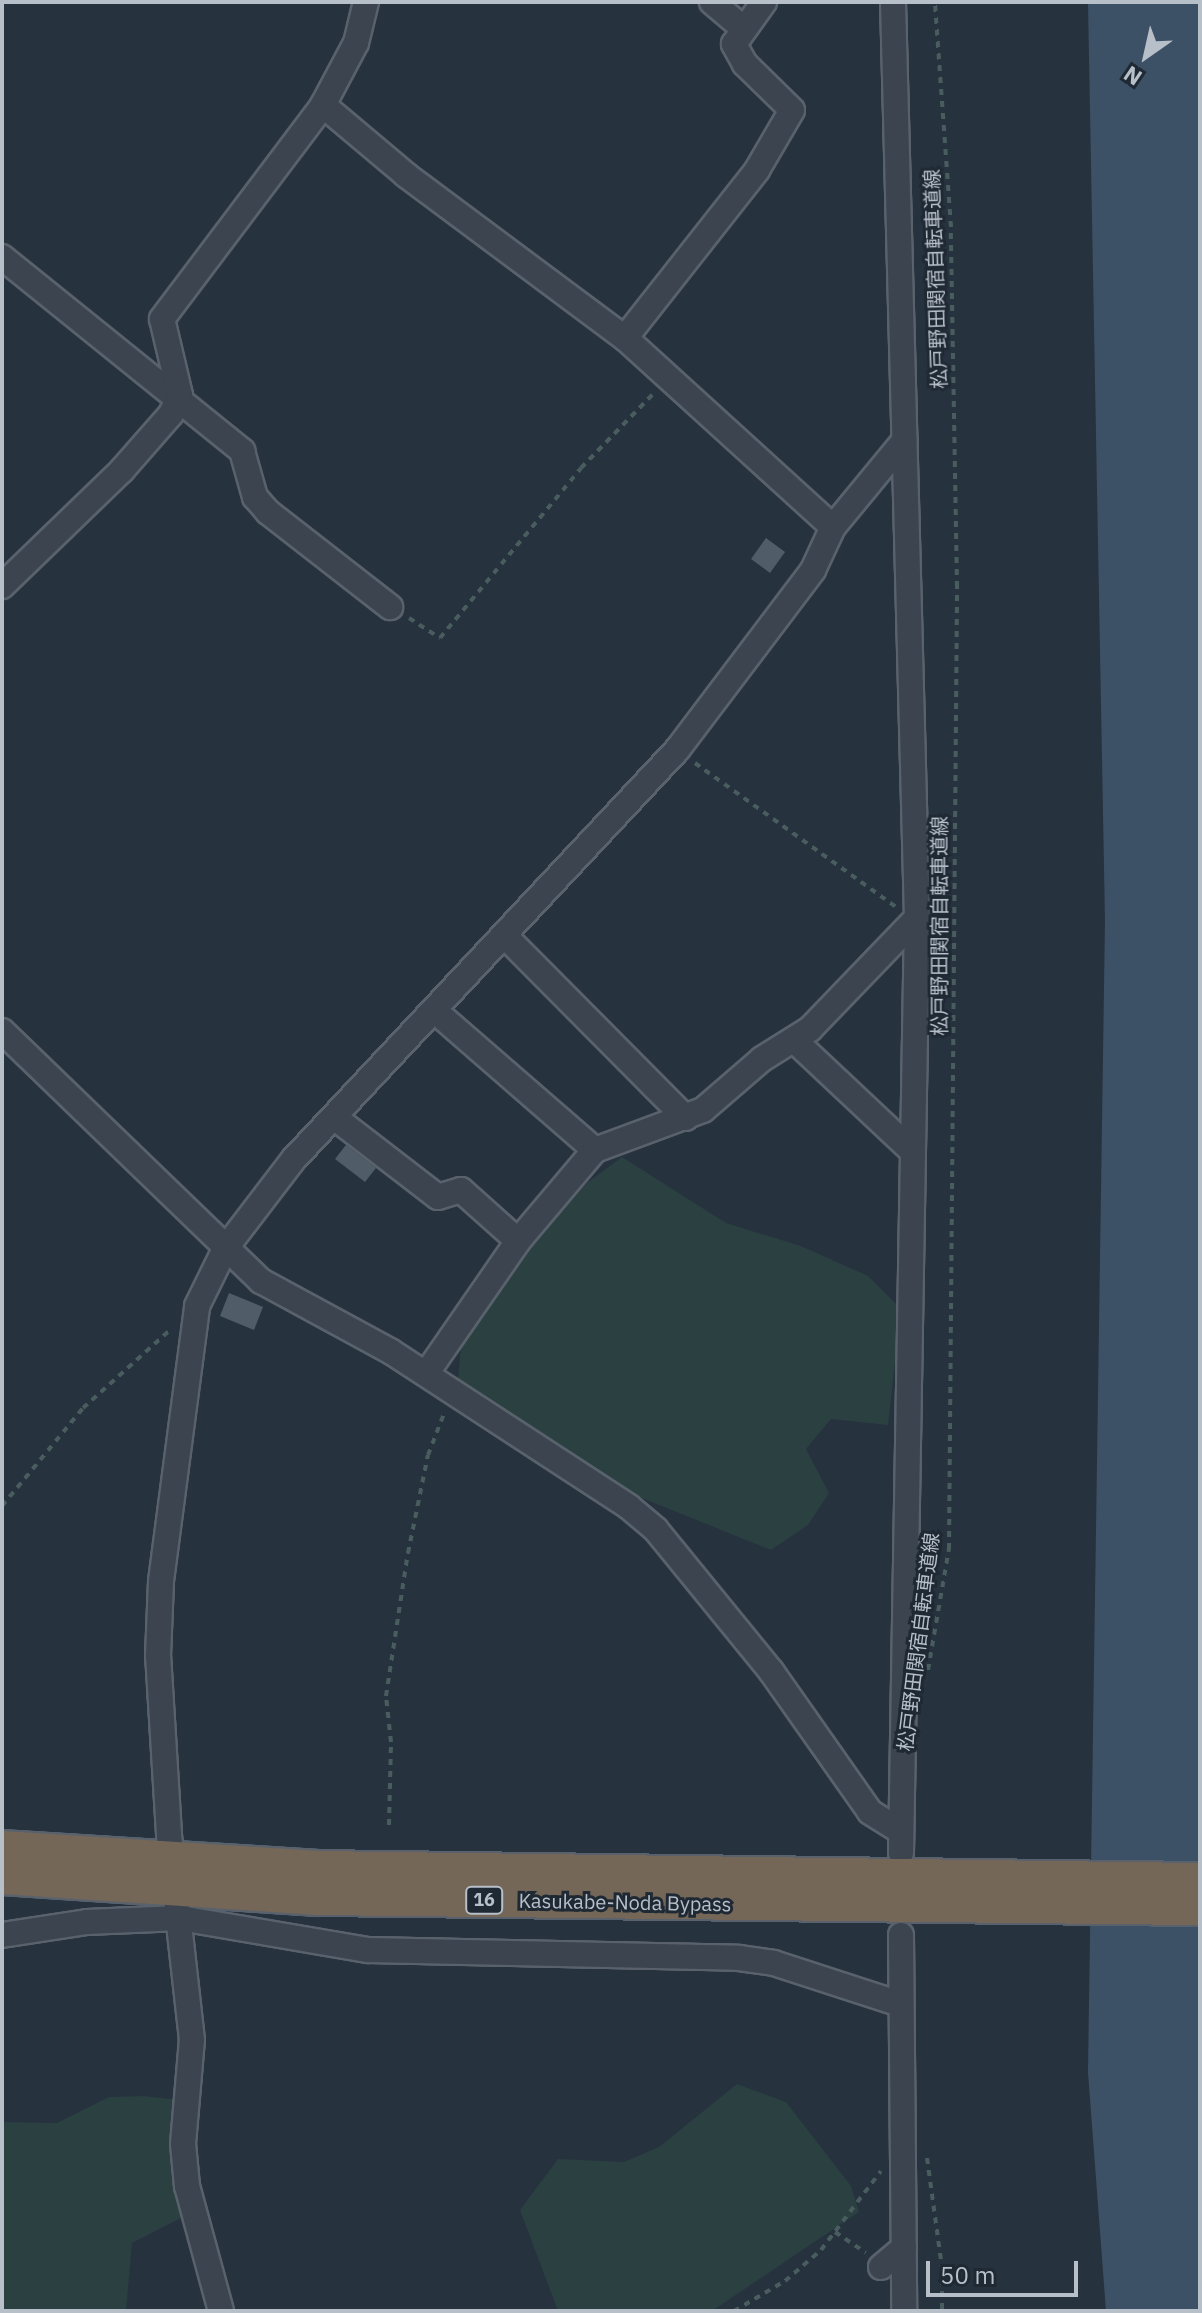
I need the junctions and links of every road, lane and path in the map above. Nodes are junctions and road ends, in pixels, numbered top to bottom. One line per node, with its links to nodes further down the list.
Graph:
1 (366, 2): 7 (street)
2 (712, 2): 6 (street)
3 (764, 2): 6 (street)
4 (893, 2): 12 (street)
5 (935, 2): 32 (path, 松戸野田関宿自転車道線)
6 (744, 29): 9 (street)
7 (323, 105): 9 (street); 11 (street)
8 (2, 257): 11 (street)
9 (625, 338): 10 (street)
10 (668, 378): 13 (street); 15 (path)
11 (178, 401): 14 (street); 15 (street)
12 (904, 441): 13 (street); 17 (street)
13 (833, 527): 16 (street)
14 (2, 586)
15 (390, 607)
16 (677, 750): 17 (path); 18 (street)
17 (916, 919): 21 (street); 25 (street)
18 (506, 937): 19 (street); 23 (street)
19 (435, 1011): 22 (street); 24 (street)
20 (2, 1031): 27 (street)
21 (795, 1041): 23 (street); 25 (street)
22 (334, 1117): 26 (street); 27 (street)
23 (686, 1118): 24 (street)
24 (595, 1150): 26 (street)
25 (912, 1151): 30 (street)
26 (518, 1241): 29 (street)
27 (225, 1249): 28 (street); 29 (street)
28 (197, 1306): 31 (path); 37 (street)
29 (426, 1374): 30 (street)
30 (454, 1393): 33 (path)
31 (2, 1506)
32 (927, 1678)
33 (389, 1825)
34 (2, 1849): 37 (highway, Kasukabe-Noda Bypass / 16)
35 (2, 1876): 37 (highway, Kasukabe-Noda Bypass / 16)
36 (1200, 1881): 38 (highway, Kasukabe-Noda Bypass / 16)
37 (176, 1889): 38 (highway, Kasukabe-Noda Bypass / 16); 40 (street); 42 (street); 47 (street)
38 (968, 1894): 39 (highway, Kasukabe-Noda Bypass / 16)
39 (1200, 1907)
40 (2, 1935)
41 (901, 1935): 42 (street)
42 (900, 2004): 43 (street)
43 (903, 2141): 44 (path); 45 (street)
44 (835, 2232): 46 (path); 48 (path)
45 (904, 2248): 46 (street); 49 (street)
46 (882, 2266)
47 (221, 2311)
48 (734, 2311)
49 (904, 2311)

